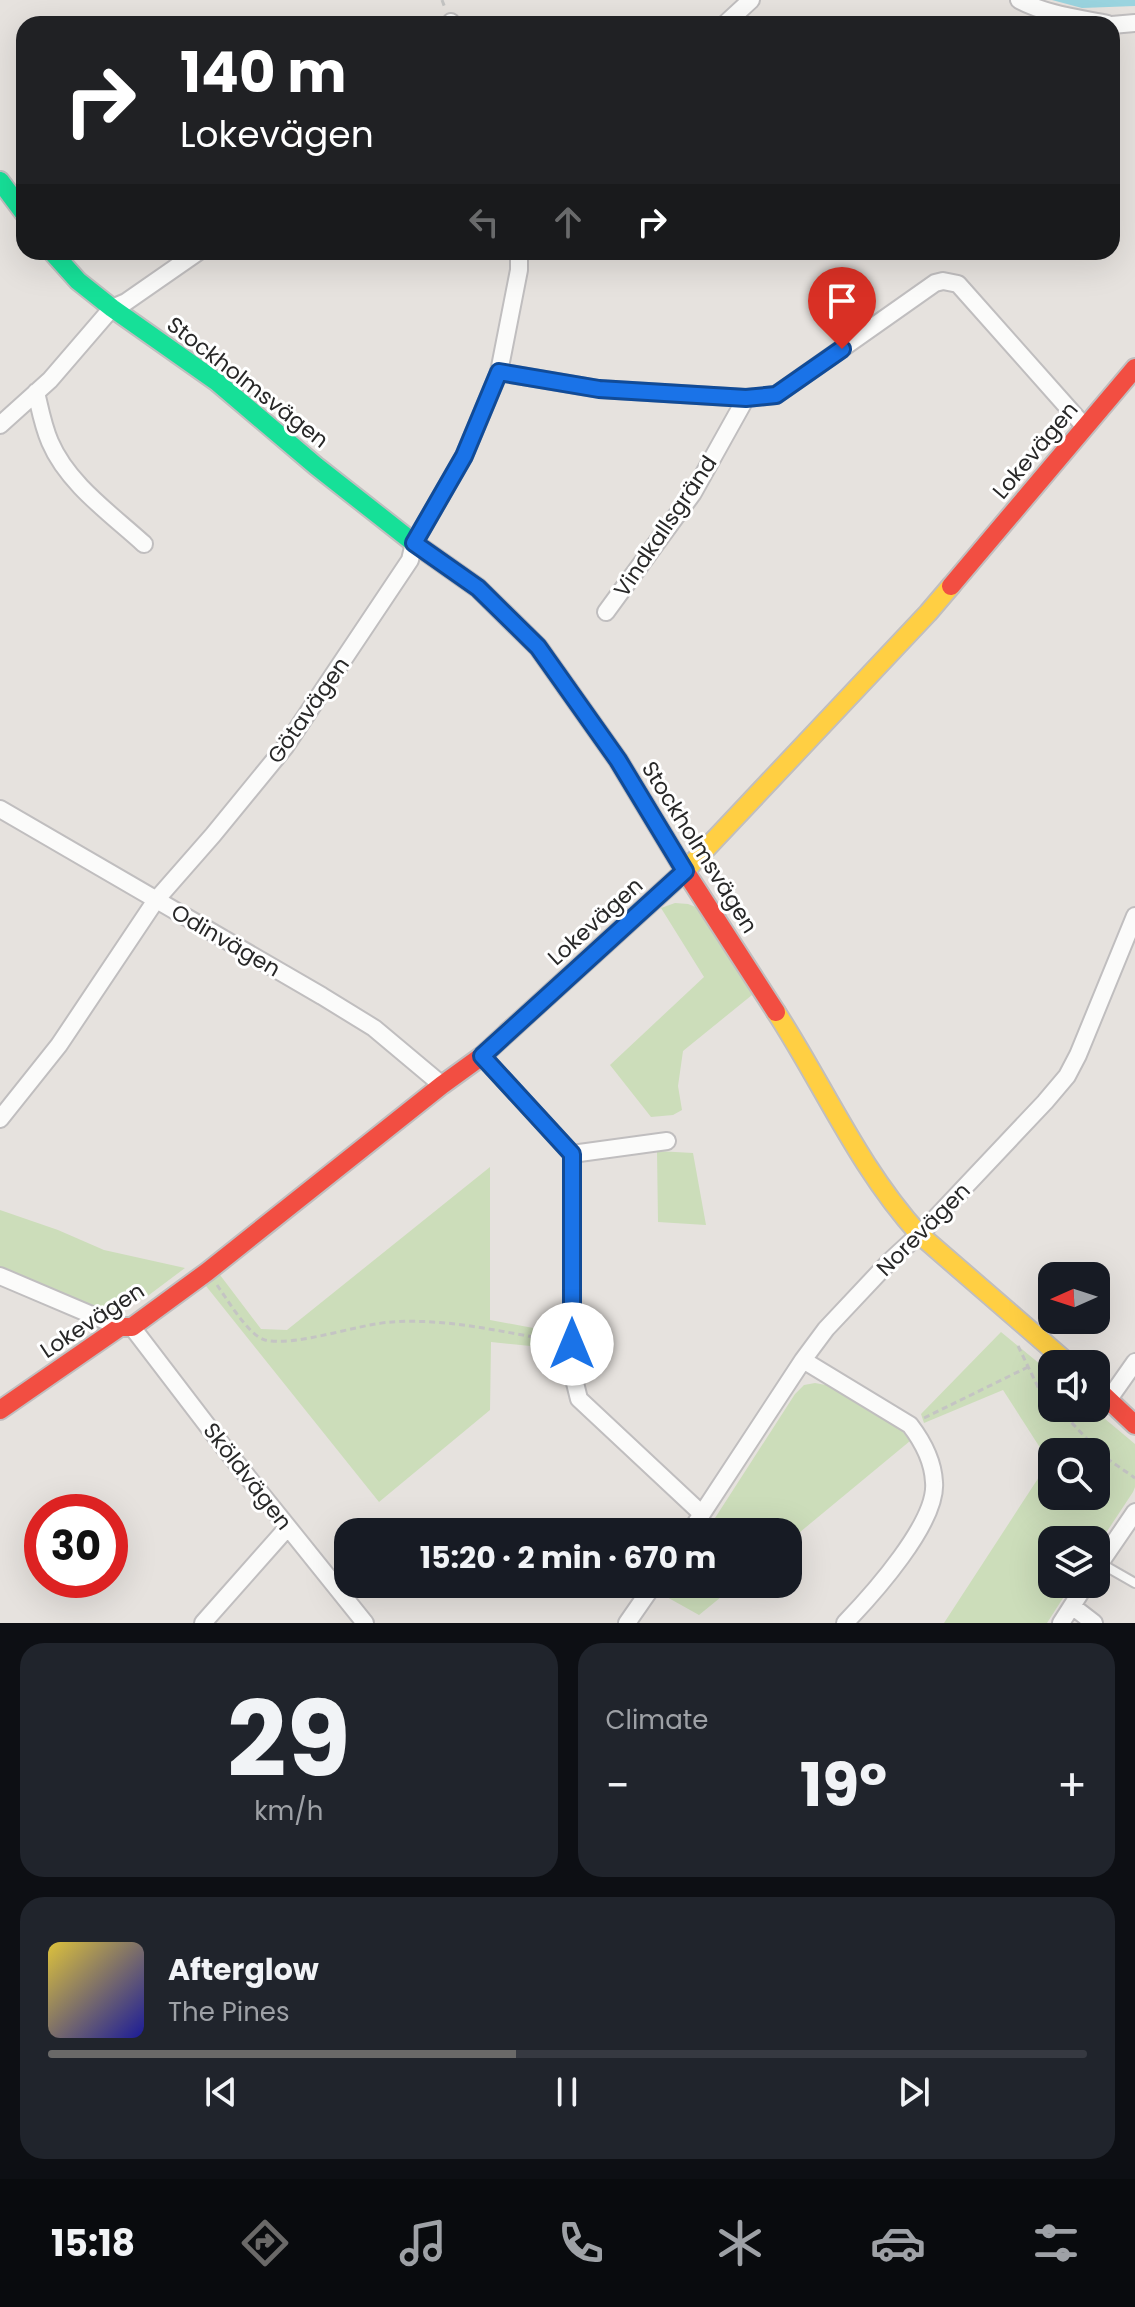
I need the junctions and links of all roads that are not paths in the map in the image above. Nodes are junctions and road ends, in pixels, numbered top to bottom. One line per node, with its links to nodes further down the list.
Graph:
1 (751, 0): 3 (street)
2 (1019, 0): 4 (street)
3 (734, 16)
4 (1072, 16)
5 (0, 181): 6 (street)
6 (16, 202)
7 (59, 260): 10 (street, Stockholmsvägen)
8 (186, 260): 10 (street)
9 (519, 260): 12 (street, Götavägen)
10 (112, 308): 13 (street); 17 (street, Stockholmsvägen)
11 (1135, 368): 16 (street, Lokevägen)
12 (499, 372): 14 (street); 17 (street, Götavägen)
13 (36, 392): 15 (street); 18 (street)
14 (746, 398): 16 (street); 19 (street, Vindkallsgränd)
15 (0, 425)
16 (1085, 427): 21 (street, Lokevägen)
17 (414, 543): 21 (street, Stockholmsvägen); 22 (street, Götavägen)
18 (144, 544)
19 (606, 612)
20 (0, 809): 22 (street, Odinvägen)
21 (685, 871): 24 (street, Lokevägen); 29 (street, Stockholmsvägen)
22 (156, 900): 25 (street, Odinvägen); 26 (street, Götavägen)
23 (1135, 916): 29 (street, Norevägen)
24 (482, 1056): 25 (street, Lokevägen); 28 (street)
25 (442, 1085): 31 (street, Lokevägen)
26 (0, 1119)
27 (667, 1141): 28 (street)
28 (572, 1154): 40 (street)
29 (919, 1234): 32 (street, Stockholmsvägen); 33 (street, Norevägen)
30 (0, 1276): 31 (street, Sköldvägen)
31 (126, 1327): 37 (street, Lokevägen); 42 (street, Sköldvägen)
32 (1053, 1350)
33 (803, 1360): 40 (street, Norevägen); 52 (street)
34 (1135, 1362): 35 (street)
35 (1110, 1385)
36 (1110, 1401): 38 (street)
37 (0, 1410)
38 (1135, 1425)
39 (1135, 1512): 43 (street)
40 (702, 1514): 41 (street, Norevägen)
41 (699, 1518)
42 (288, 1527): 49 (street); 50 (street, Sköldvägen)
43 (1110, 1548)
44 (1110, 1572): 45 (lane)
45 (1135, 1583)
46 (644, 1598): 51 (street)
47 (1077, 1598): 48 (street)
48 (1072, 1606): 53 (street); 54 (street)
49 (203, 1623)
50 (365, 1623)
51 (627, 1623)
52 (845, 1623)
53 (1061, 1623)
54 (1094, 1623)

